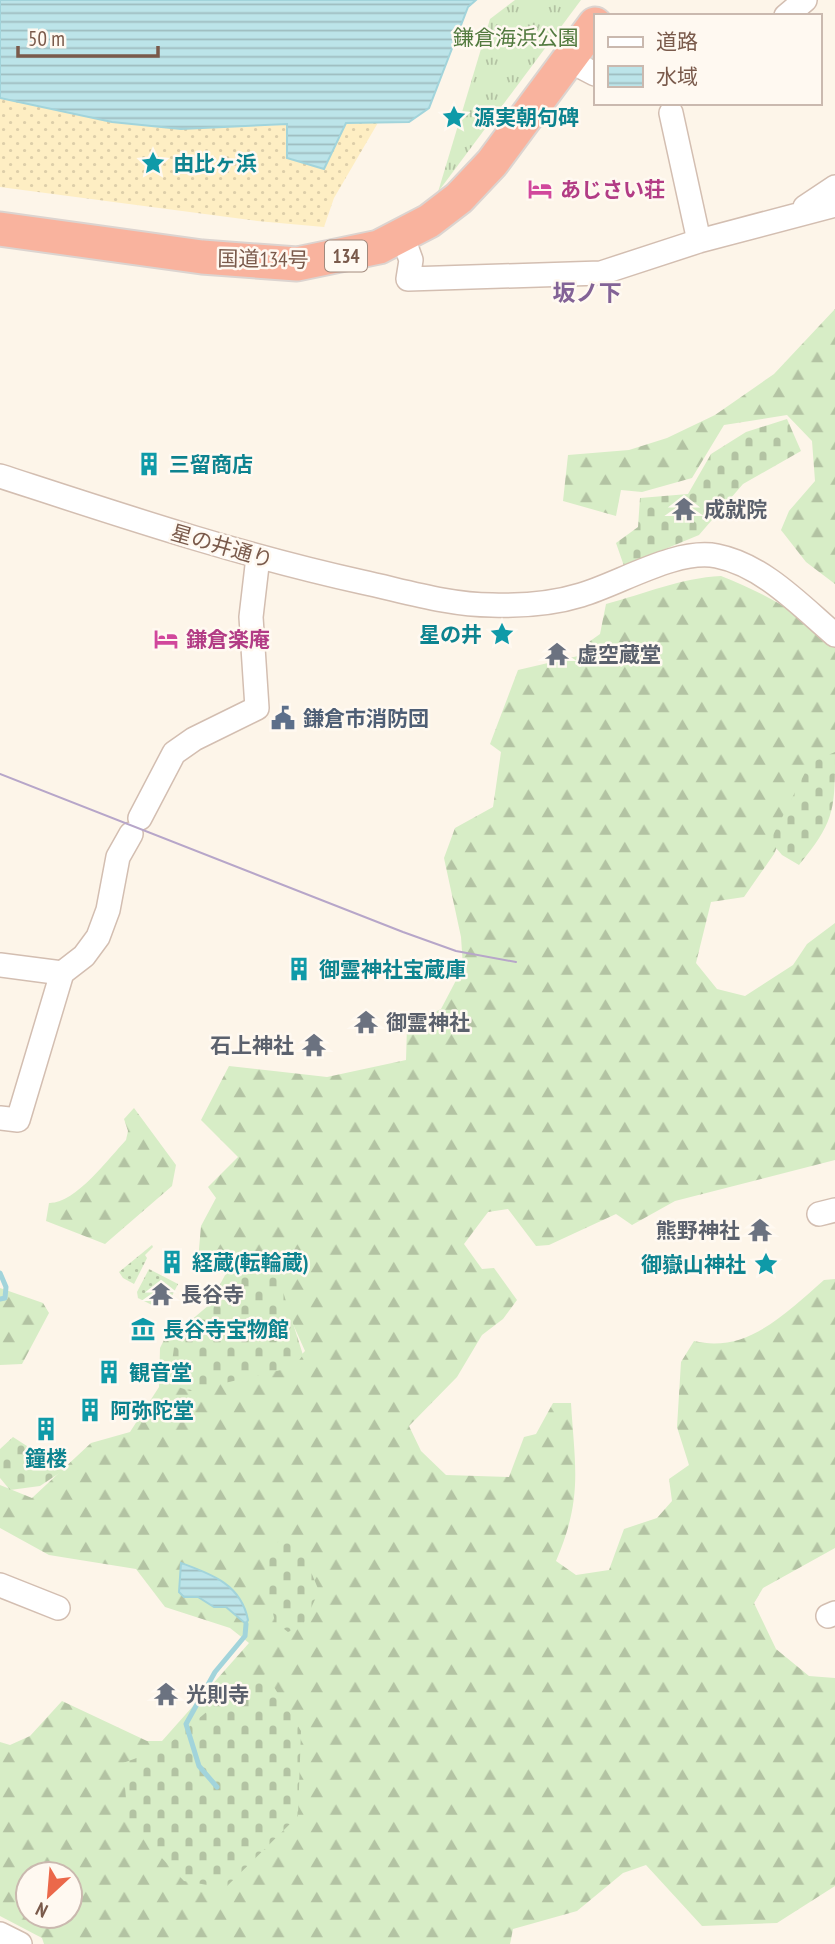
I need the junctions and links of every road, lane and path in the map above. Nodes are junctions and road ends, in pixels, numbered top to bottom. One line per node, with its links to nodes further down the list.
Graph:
1 (805, 0): 2 (street)
2 (788, 14)
3 (594, 27): 4 (highway, 国道134号 / 134)
4 (582, 67): 10 (highway, 国道134号 / 134)
5 (668, 106): 11 (street)
6 (835, 187): 8 (street)
7 (835, 205): 8 (street)
8 (794, 214): 11 (street)
9 (0, 229): 10 (highway, 国道134号 / 134)
10 (402, 235): 11 (street)
11 (699, 241)
12 (0, 476): 13 (street, 星の井通り)
13 (258, 557): 14 (street, 星の井通り); 16 (street)
14 (835, 635)
15 (0, 965): 16 (street)
16 (62, 973): 17 (street)
17 (0, 1118)
18 (0, 1585): 19 (street)
19 (58, 1608)
20 (0, 1934): 21 (street)
21 (20, 1944)

